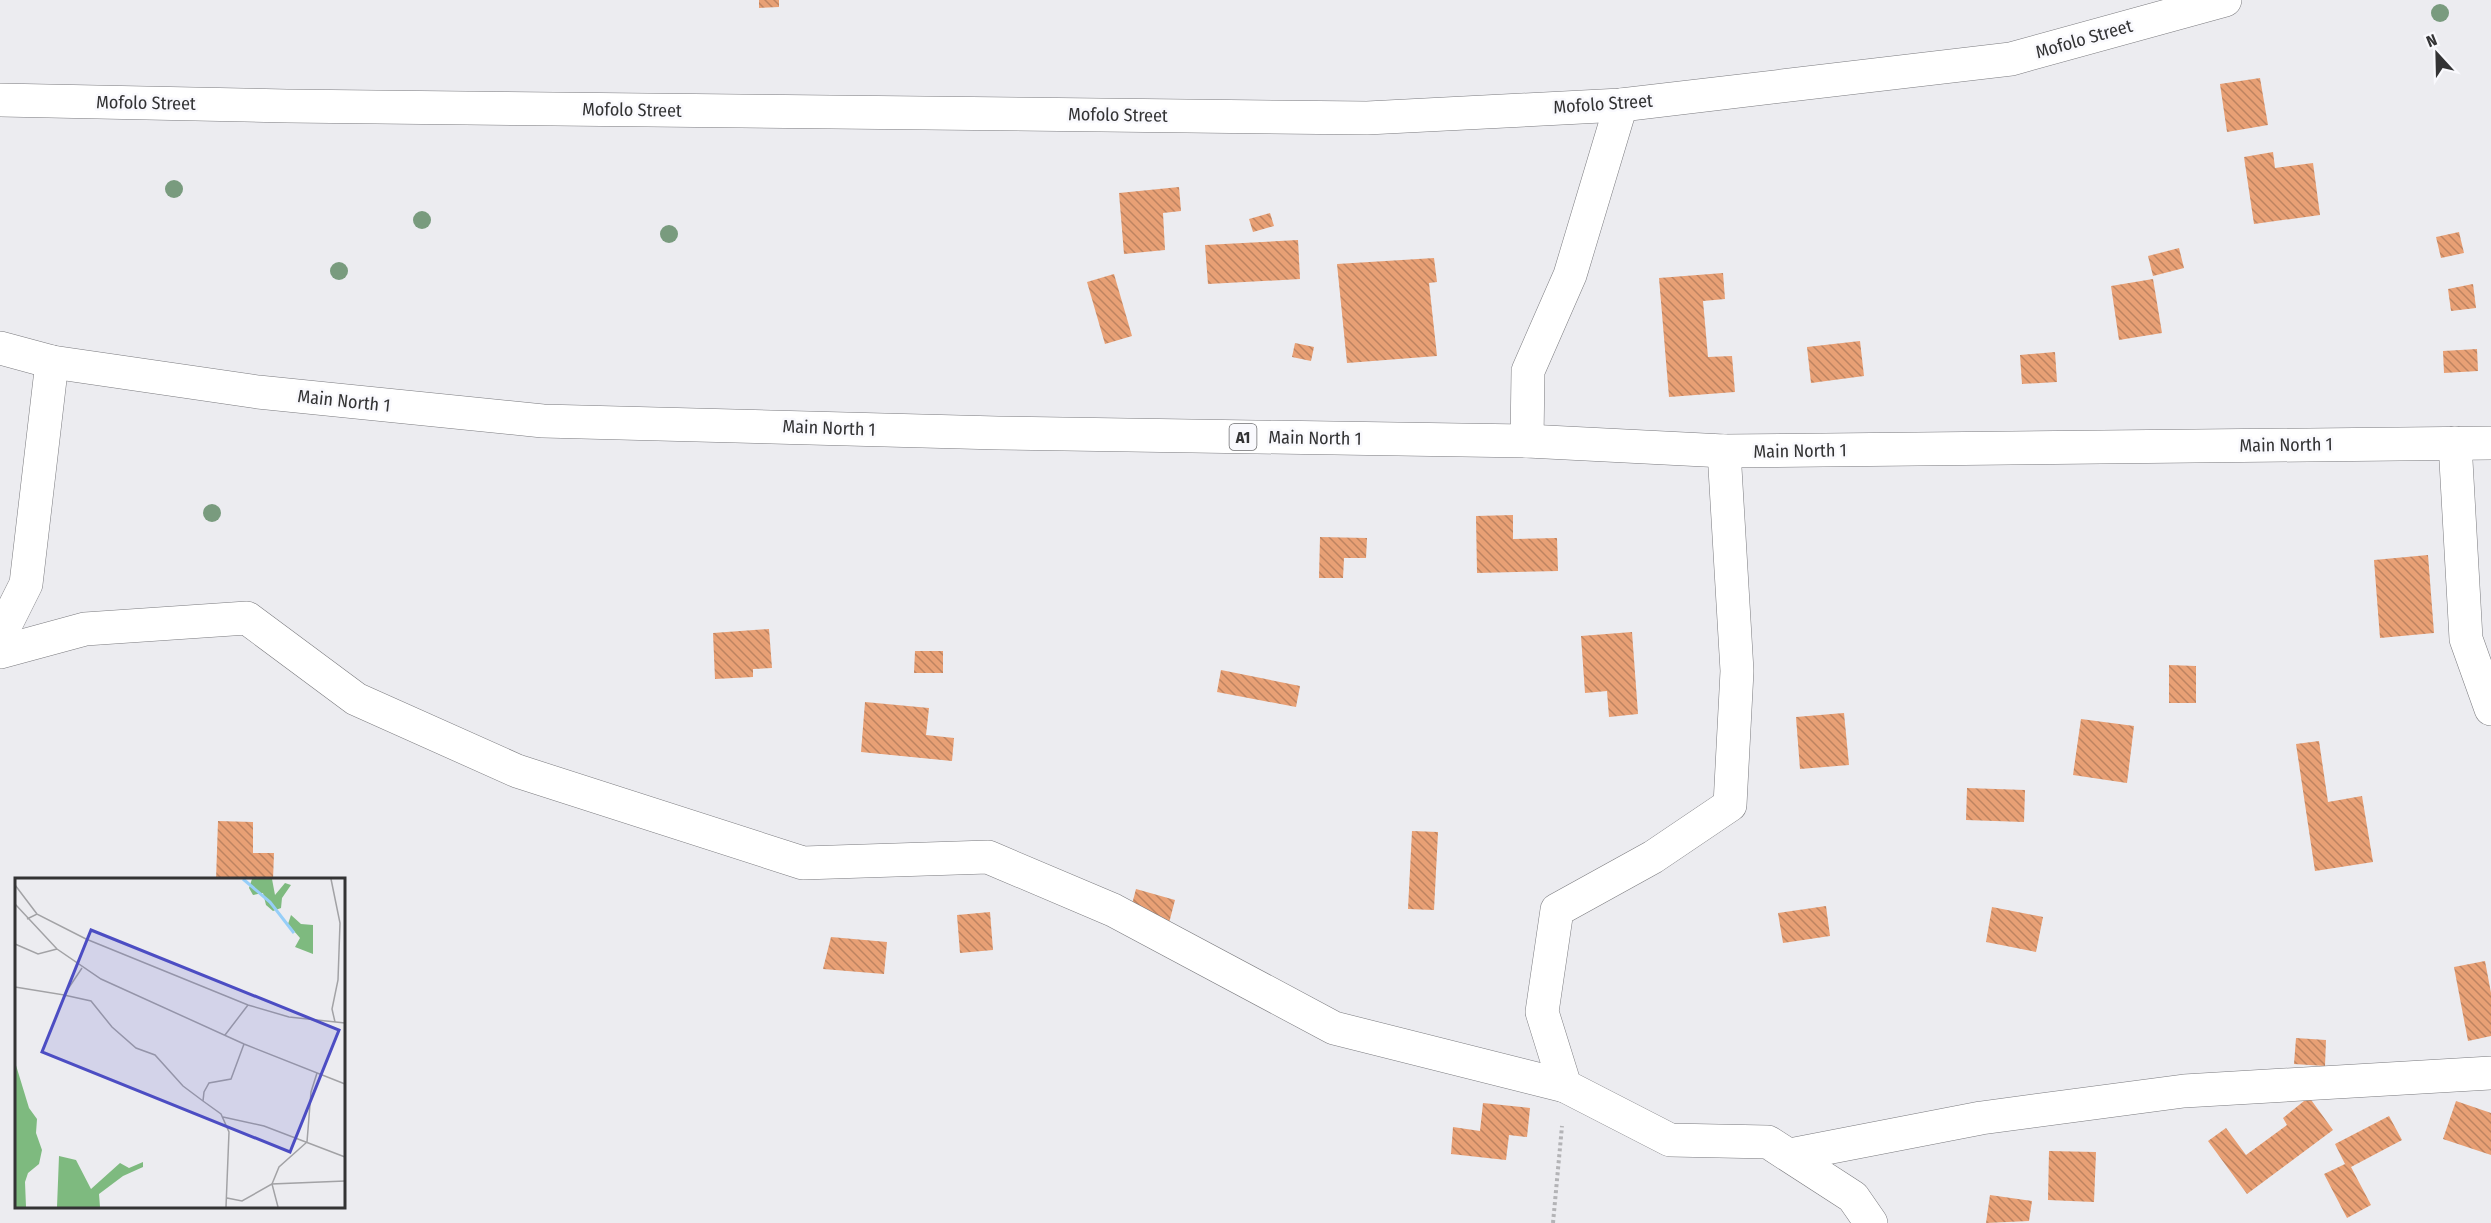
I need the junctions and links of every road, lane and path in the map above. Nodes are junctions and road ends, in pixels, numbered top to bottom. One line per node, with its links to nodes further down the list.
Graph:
1 (2225, 0): 3 (main road, Mofolo Street)
2 (0, 100): 3 (main road, Mofolo Street)
3 (1621, 105): 6 (main road)
4 (0, 348): 5 (main road, Main North 1 / A1)
5 (52, 362): 6 (main road, Main North 1 / A1); 10 (main road)
6 (1527, 441): 9 (main road, Main North 1 / A1)
7 (2455, 443): 8 (main road, Main North 1 / A1); 9 (main road, Main North 1 / A1); 12 (main road)
8 (2491, 443)
9 (1724, 451): 14 (main road)
10 (0, 636)
11 (0, 652): 14 (main road)
12 (2491, 709)
13 (2491, 1073): 15 (main road)
14 (1565, 1086): 15 (main road); 16 (path)
15 (1790, 1155): 17 (main road)
16 (1553, 1223)
17 (1871, 1223)

